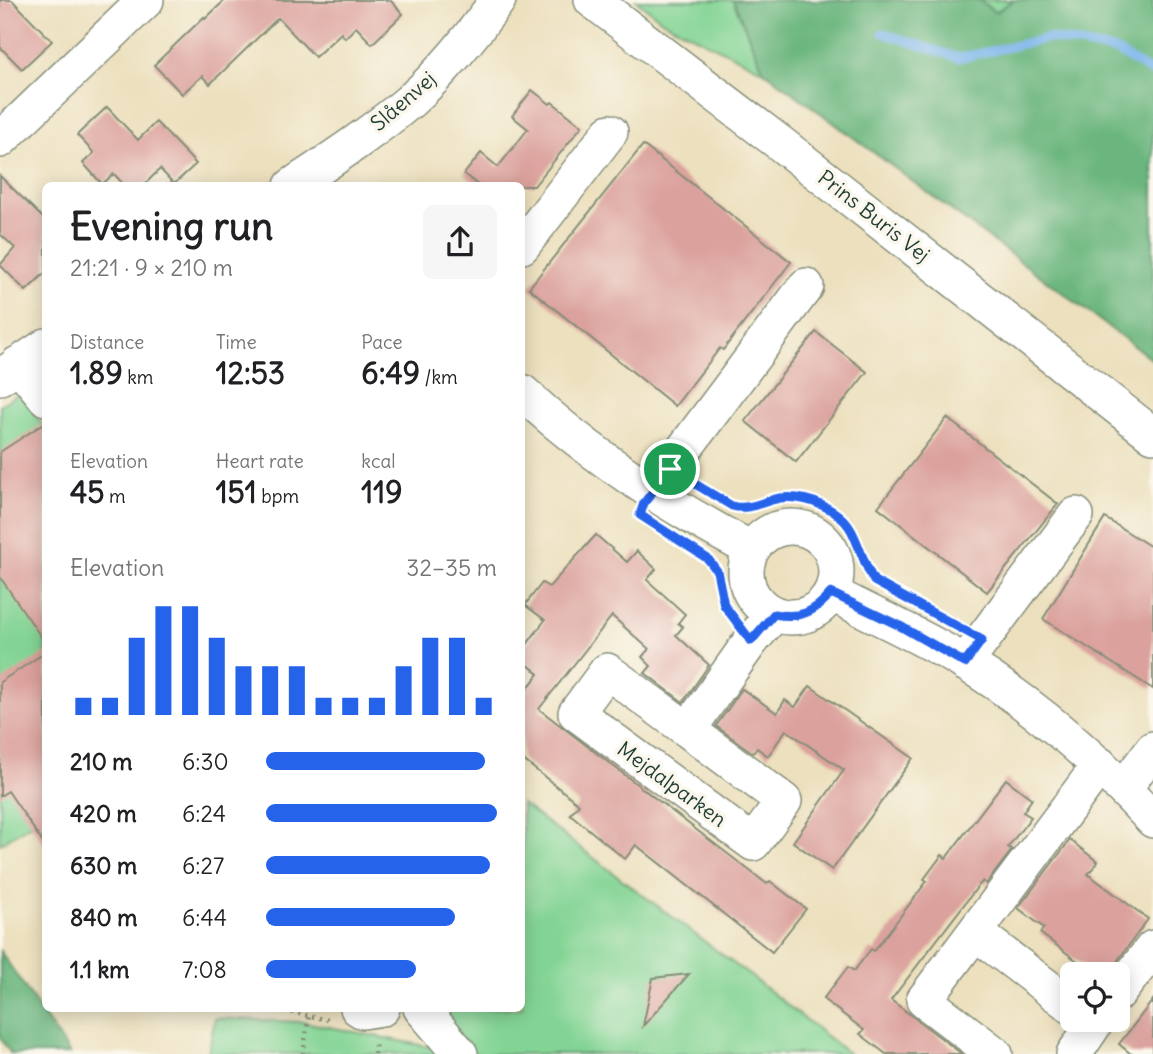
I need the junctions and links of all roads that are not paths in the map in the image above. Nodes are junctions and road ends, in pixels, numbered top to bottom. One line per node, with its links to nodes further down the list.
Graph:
1 (146, 0): 5 (street)
2 (498, 0): 6 (street, Slåenvej)
3 (592, 0): 13 (street, Prins Buris Vej)
4 (610, 132): 8 (street)
5 (0, 140)
6 (341, 172): 7 (street, Slåenvej)
7 (306, 182)
8 (525, 242)
9 (806, 286): 14 (street)
10 (21, 362): 11 (street)
11 (42, 392)
12 (525, 395): 14 (street)
13 (1153, 435)
14 (652, 492): 16 (street)
15 (1076, 515): 19 (street)
16 (751, 549): 17 (street); 18 (street)
17 (831, 593): 18 (street); 19 (street)
18 (774, 614): 20 (street)
19 (965, 663): 22 (street)
20 (688, 730): 20 (street, Mejdalparken)
21 (1153, 749): 22 (street)
22 (1112, 777): 23 (street); 24 (street)
23 (1153, 820)
24 (976, 933): 27 (street); 31 (street)
25 (1153, 948): 26 (street)
26 (1130, 978)
27 (1060, 996)
28 (424, 1012): 30 (street)
29 (1083, 1032): 32 (street)
30 (460, 1054)
31 (995, 1054)
32 (1074, 1054)

